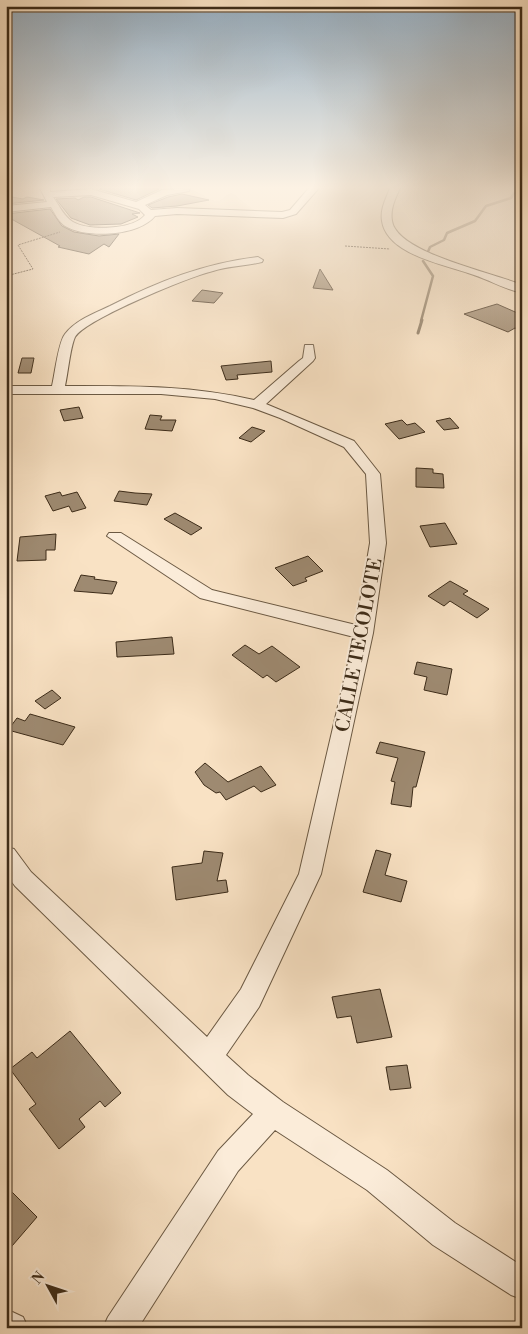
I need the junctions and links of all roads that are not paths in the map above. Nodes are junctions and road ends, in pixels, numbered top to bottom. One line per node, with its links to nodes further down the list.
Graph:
1 (413, 250): 3 (street)
2 (258, 260): 5 (street)
3 (522, 290)
4 (309, 348): 7 (street)
5 (58, 389): 6 (street, CALLE TECOLOTE); 7 (street, CALLE TECOLOTE)
6 (6, 390)
7 (257, 405): 9 (street, CALLE TECOLOTE)
8 (115, 536): 9 (street)
9 (364, 633): 11 (street, CALLE TECOLOTE)
10 (6, 856): 11 (street)
11 (209, 1058): 12 (street)
12 (274, 1112): 13 (street); 16 (street)
13 (522, 1284)
14 (6, 1324): 15 (street)
15 (12, 1328)
16 (119, 1328)

